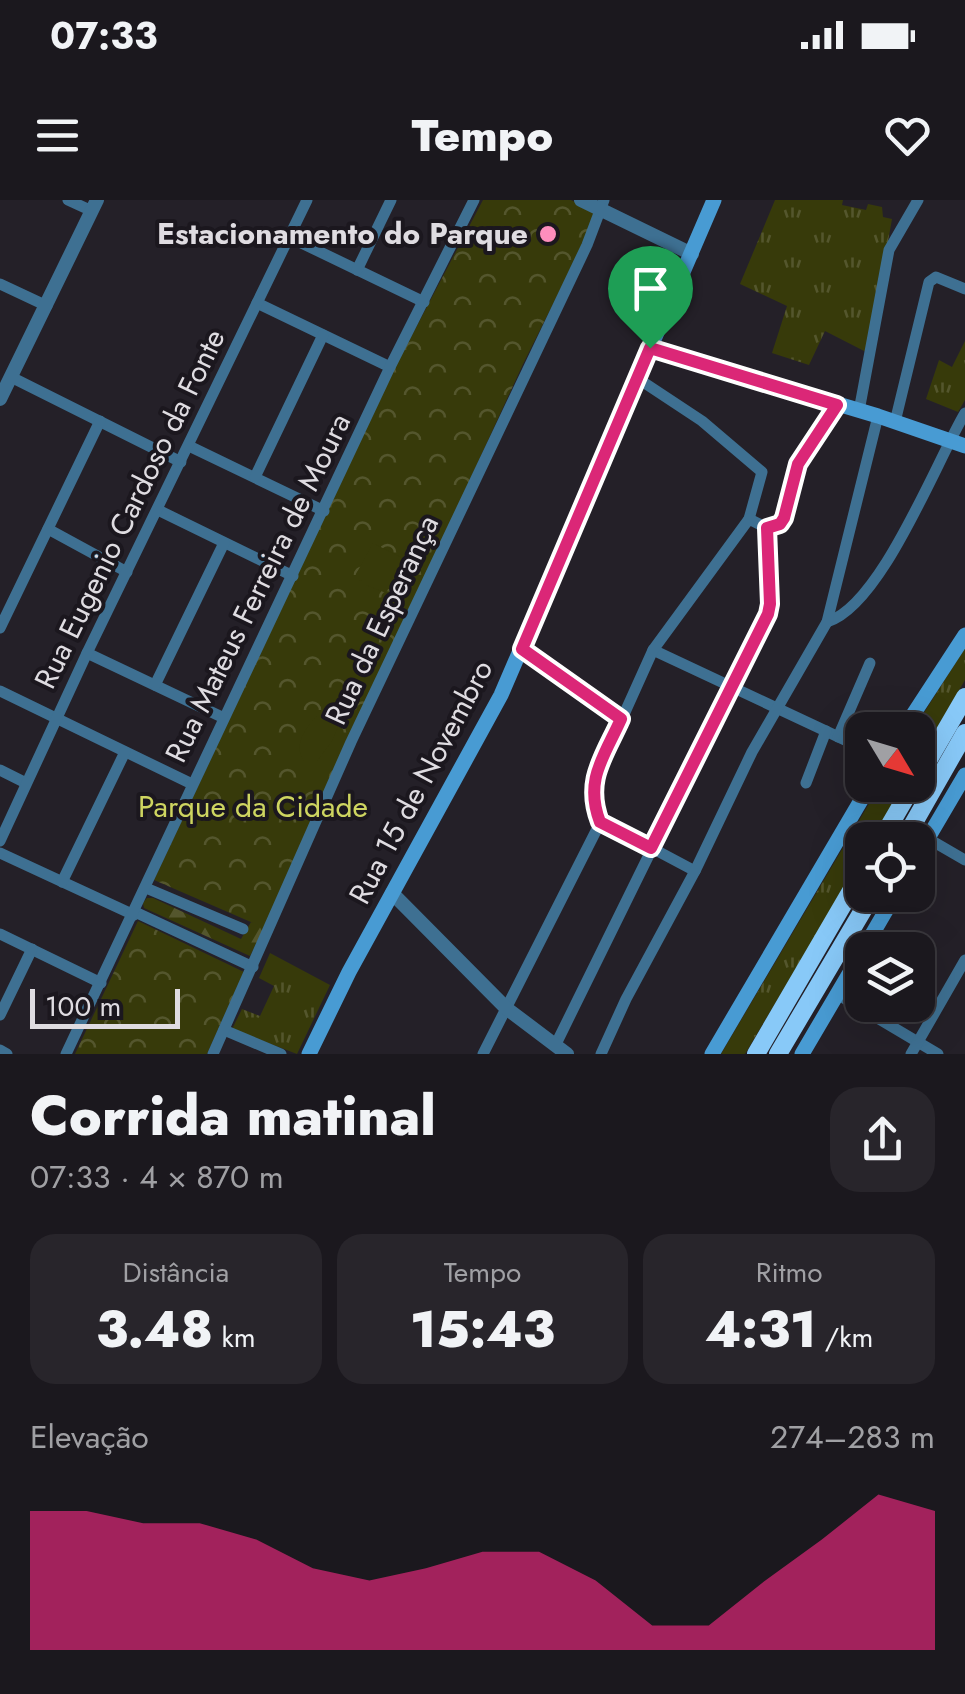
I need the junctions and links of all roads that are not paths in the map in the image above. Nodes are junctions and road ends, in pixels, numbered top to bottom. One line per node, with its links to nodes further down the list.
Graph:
1 (68, 200): 9 (street)
2 (307, 200): 10 (street, Rua Eugenio Cardoso da Fonte)
3 (391, 200): 12 (street)
4 (474, 200): 15 (street, Rua Mateus Ferreira de Moura)
5 (581, 200): 8 (street)
6 (714, 200): 11 (main road, Rua 15 de Novembro)
7 (918, 200): 25 (street)
8 (603, 205): 11 (street); 88 (street, Rua da Esperança)
9 (95, 206): 17 (street)
10 (289, 238): 12 (street); 16 (street, Rua Eugenio Cardoso da Fonte)
11 (692, 254): 19 (main road, Rua 15 de Novembro)
12 (357, 270): 15 (street)
13 (0, 284): 17 (street)
14 (965, 289): 29 (street)
15 (424, 302): 20 (street, Rua Mateus Ferreira de Moura)
16 (257, 303): 18 (street); 31 (street, Rua Eugenio Cardoso da Fonte)
17 (47, 306): 21 (street)
18 (323, 335): 20 (street); 33 (street)
19 (650, 348): 22 (main road, Rua 15 de Novembro); 24 (main road)
20 (390, 367): 35 (street, Rua Mateus Ferreira de Moura)
21 (11, 377): 23 (street); 28 (street)
22 (637, 378): 36 (street); 45 (main road, Rua 15 de Novembro)
23 (0, 399)
24 (837, 405): 25 (main road); 37 (street)
25 (859, 411): 27 (main road)
26 (965, 413): 30 (street)
27 (878, 416): 29 (main road); 42 (street)
28 (100, 421): 32 (street); 38 (street)
29 (896, 422): 30 (main road)
30 (957, 443): 42 (street)
31 (188, 446): 32 (street, Rua Eugenio Cardoso da Fonte); 33 (street)
32 (181, 462): 34 (street, Rua Eugenio Cardoso da Fonte)
33 (254, 477): 35 (street)
34 (158, 510): 39 (street); 40 (street, Rua Eugenio Cardoso da Fonte)
35 (324, 511): 41 (street, Rua Mateus Ferreira de Moura)
36 (749, 518): 37 (street); 46 (street)
37 (767, 528): 50 (street)
38 (48, 529): 40 (street); 43 (street)
39 (224, 544): 41 (street); 49 (street)
40 (127, 572): 47 (street, Rua Eugenio Cardoso da Fonte)
41 (293, 576): 55 (street, Rua Mateus Ferreira de Moura)
42 (827, 622): 53 (street)
43 (0, 628)
44 (965, 634): 54 (main road)
45 (522, 649): 57 (street); 80 (main road, Rua 15 de Novembro)
46 (653, 650): 50 (street); 57 (street)
47 (87, 652): 49 (street); 56 (street, Rua Eugenio Cardoso da Fonte)
48 (870, 663): 59 (street)
49 (155, 686): 55 (street)
50 (730, 686): 53 (street); 74 (street)
51 (0, 691): 56 (street)
52 (965, 697): 61 (highway)
53 (775, 707): 59 (street); 77 (street)
54 (915, 712)
55 (224, 718): 67 (street, Rua Mateus Ferreira de Moura)
56 (58, 719): 62 (street); 65 (street, Rua Eugenio Cardoso da Fonte)
57 (621, 719): 69 (street)
58 (965, 733): 70 (highway)
59 (832, 734): 60 (street); 66 (street)
60 (845, 740)
61 (935, 749)
62 (125, 752): 67 (street); 78 (street)
63 (0, 770): 65 (street)
64 (965, 775): 71 (main road)
65 (26, 783): 72 (street, Rua Eugenio Cardoso da Fonte)
66 (806, 783)
67 (192, 784): 79 (street, Rua Mateus Ferreira de Moura)
68 (860, 802): 105 (main road)
69 (600, 822): 74 (street); 92 (street)
70 (914, 822)
71 (935, 826)
72 (0, 841)
73 (935, 842): 76 (street)
74 (651, 848): 77 (street); 97 (street)
75 (0, 853): 78 (street)
76 (965, 860)
77 (695, 871): 104 (street)
78 (62, 882): 83 (street)
79 (146, 888): 83 (street, Rua Mateus Ferreira de Moura); 84 (street)
80 (392, 893): 92 (street); 102 (main road, Rua 15 de Novembro)
81 (845, 901): 106 (highway)
82 (862, 912): 107 (highway)
83 (134, 914): 88 (street); 90 (street, Rua Mateus Ferreira de Moura)
84 (243, 929)
85 (0, 934): 86 (street)
86 (32, 949): 90 (street); 93 (street)
87 (965, 960): 95 (street)
88 (252, 967): 94 (street, Rua da Esperança)
89 (845, 981): 91 (main road)
90 (101, 982): 99 (street, Rua Mateus Ferreira de Moura)
91 (837, 994): 95 (street); 108 (main road)
92 (506, 1008): 97 (street); 103 (street)
93 (0, 1015)
94 (224, 1030): 100 (street, Rua da Esperança); 101 (street)
95 (914, 1048): 109 (street)
96 (0, 1050): 98 (street)
97 (561, 1050)
98 (7, 1054)
99 (66, 1054)
100 (214, 1054)
101 (281, 1054)
102 (309, 1054)
103 (483, 1054)
104 (601, 1054)
105 (712, 1054)
106 (756, 1054)
107 (778, 1054)
108 (802, 1054)
109 (938, 1054)

